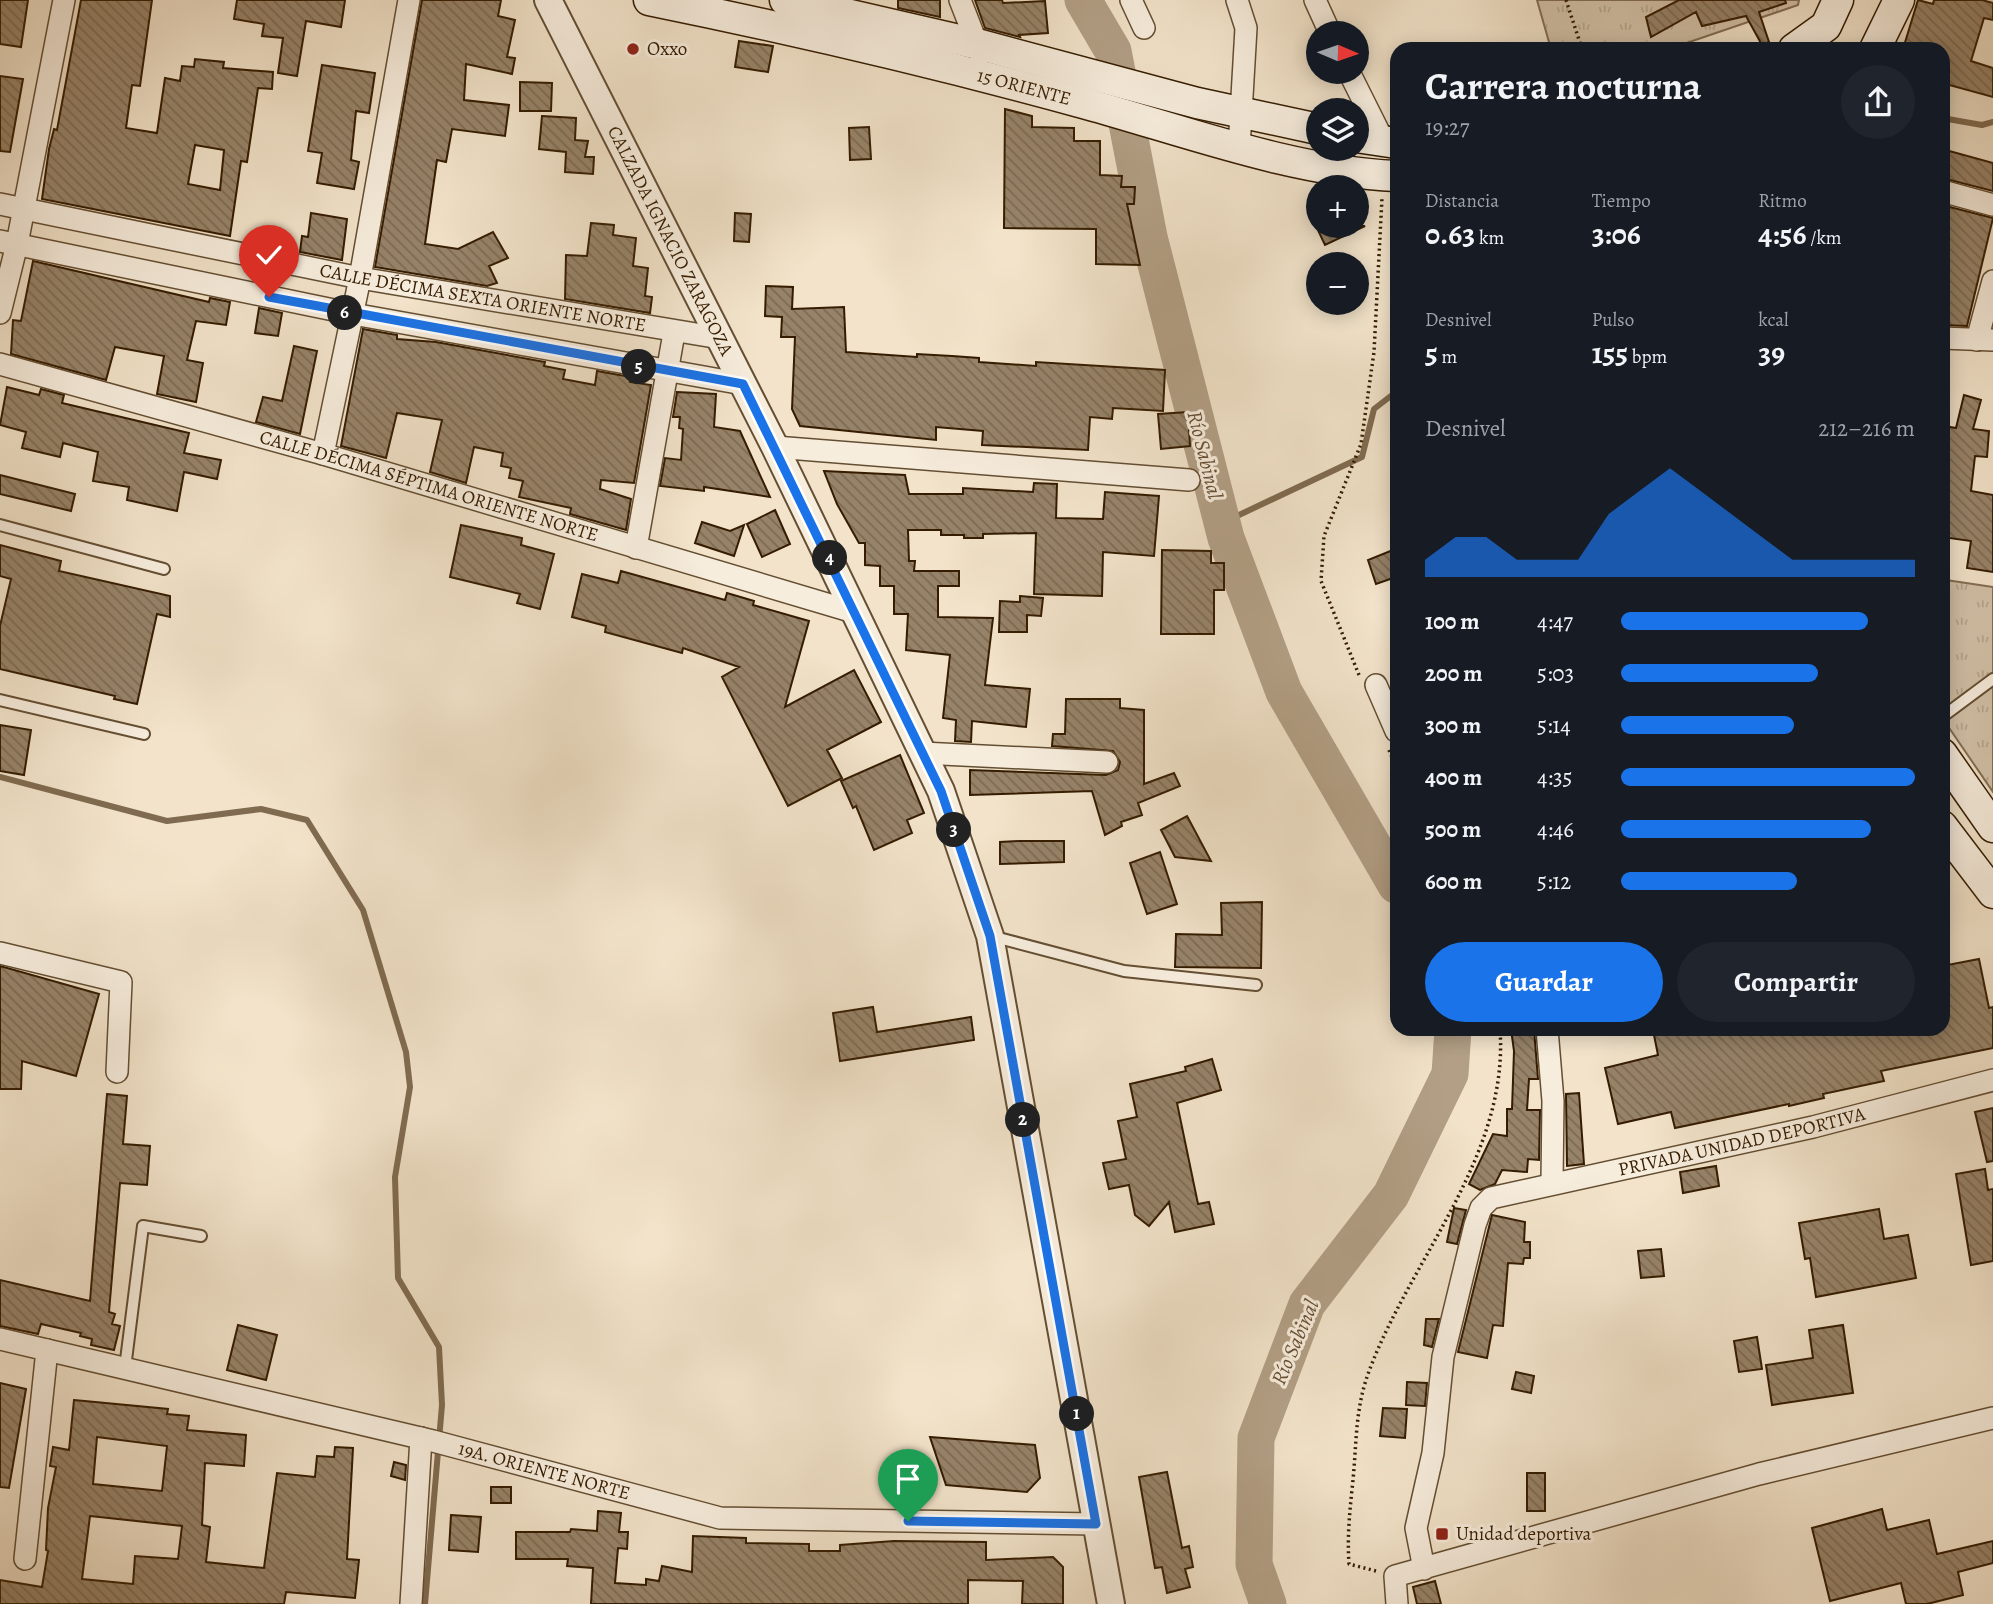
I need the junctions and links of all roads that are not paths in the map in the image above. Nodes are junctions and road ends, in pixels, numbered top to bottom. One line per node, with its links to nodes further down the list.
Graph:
1 (64, 0): 28 (street)
2 (409, 0): 30 (street)
3 (548, 0): 35 (street, CALZADA IGNACIO ZARAGOZA)
4 (649, 0): 17 (main road, 15 ORIENTE)
5 (785, 0): 16 (main road, 15 ORIENTE)
6 (960, 0): 16 (street)
7 (1130, 0): 13 (street)
8 (1237, 0): 20 (street)
9 (1315, 0): 12 (street)
10 (1838, 0): 14 (main road)
11 (1899, 0): 15 (main road)
12 (1325, 21)
13 (1144, 28)
14 (1804, 42)
15 (1878, 42)
16 (977, 44): 17 (street); 19 (main road, 15 ORIENTE)
17 (989, 79): 19 (main road, 15 ORIENTE)
18 (1354, 84): 22 (street)
19 (1088, 89): 20 (main road, 15 ORIENTE); 23 (main road, 15 ORIENTE)
20 (1241, 113): 21 (main road, 15 ORIENTE); 23 (street)
21 (1306, 127)
22 (1379, 141)
23 (1238, 148): 24 (main road, 15 ORIENTE)
24 (1390, 176)
25 (1950, 193): 27 (street)
26 (0, 204): 28 (street, CALLE DÉCIMA SEXTA ORIENTE NORTE)
27 (1993, 205)
28 (24, 208): 29 (street); 30 (street, CALLE DÉCIMA SEXTA ORIENTE NORTE)
29 (8, 243): 32 (street); 33 (street, CALLE DÉCIMA SEXTA ORIENTE NORTE)
30 (360, 278): 33 (street); 34 (street, CALLE DÉCIMA SEXTA ORIENTE NORTE)
31 (1993, 281): 37 (street)
32 (0, 313)
33 (353, 314): 39 (street, CALLE DÉCIMA SEXTA ORIENTE NORTE); 42 (street)
34 (674, 333): 35 (street, CALLE DÉCIMA SEXTA ORIENTE NORTE); 39 (street)
35 (720, 338): 40 (street, CALZADA IGNACIO ZARAGOZA)
36 (1950, 338): 37 (street)
37 (1985, 340)
38 (0, 364): 42 (street, CALLE DÉCIMA SÉPTIMA ORIENTE NORTE)
39 (667, 372): 40 (street, CALLE DÉCIMA SEXTA ORIENTE NORTE); 45 (street)
40 (743, 384): 41 (street, CALZADA IGNACIO ZARAGOZA)
41 (775, 447): 43 (street); 47 (street, CALZADA IGNACIO ZARAGOZA)
42 (323, 454): 45 (street, CALLE DÉCIMA SÉPTIMA ORIENTE NORTE)
43 (1189, 480)
44 (0, 525): 46 (lane)
45 (636, 548): 47 (street, CALLE DÉCIMA SÉPTIMA ORIENTE NORTE)
46 (164, 569)
47 (857, 613): 54 (street, CALZADA IGNACIO ZARAGOZA)
48 (1993, 679): 51 (lane)
49 (1368, 681): 52 (street)
50 (0, 700): 53 (lane)
51 (1950, 711)
52 (1390, 733)
53 (144, 734)
54 (922, 752): 55 (street); 60 (street, CALZADA IGNACIO ZARAGOZA)
55 (1107, 762)
56 (1950, 765): 57 (main road)
57 (1993, 827)
58 (1950, 837): 59 (main road)
59 (1993, 893)
60 (990, 936): 62 (lane); 73 (street, CALZADA IGNACIO ZARAGOZA)
61 (0, 953): 64 (street)
62 (1256, 985)
63 (1548, 1036): 66 (street)
64 (117, 1072)
65 (1993, 1080): 66 (street, PRIVADA UNIDAD DEPORTIVA)
66 (1552, 1182): 75 (street, PRIVADA UNIDAD DEPORTIVA)
67 (201, 1236): 70 (lane)
68 (0, 1339): 69 (street, 19A. ORIENTE NORTE)
69 (47, 1350): 70 (street, 19A. ORIENTE NORTE); 74 (street)
70 (125, 1368): 72 (street, 19A. ORIENTE NORTE)
71 (1993, 1418): 75 (street)
72 (427, 1440): 73 (street, 19A. ORIENTE NORTE); 76 (street)
73 (1096, 1524): 77 (street, CALZADA IGNACIO ZARAGOZA)
74 (25, 1559)
75 (1424, 1569): 78 (street)
76 (411, 1604)
77 (1111, 1604)
78 (1397, 1604)

